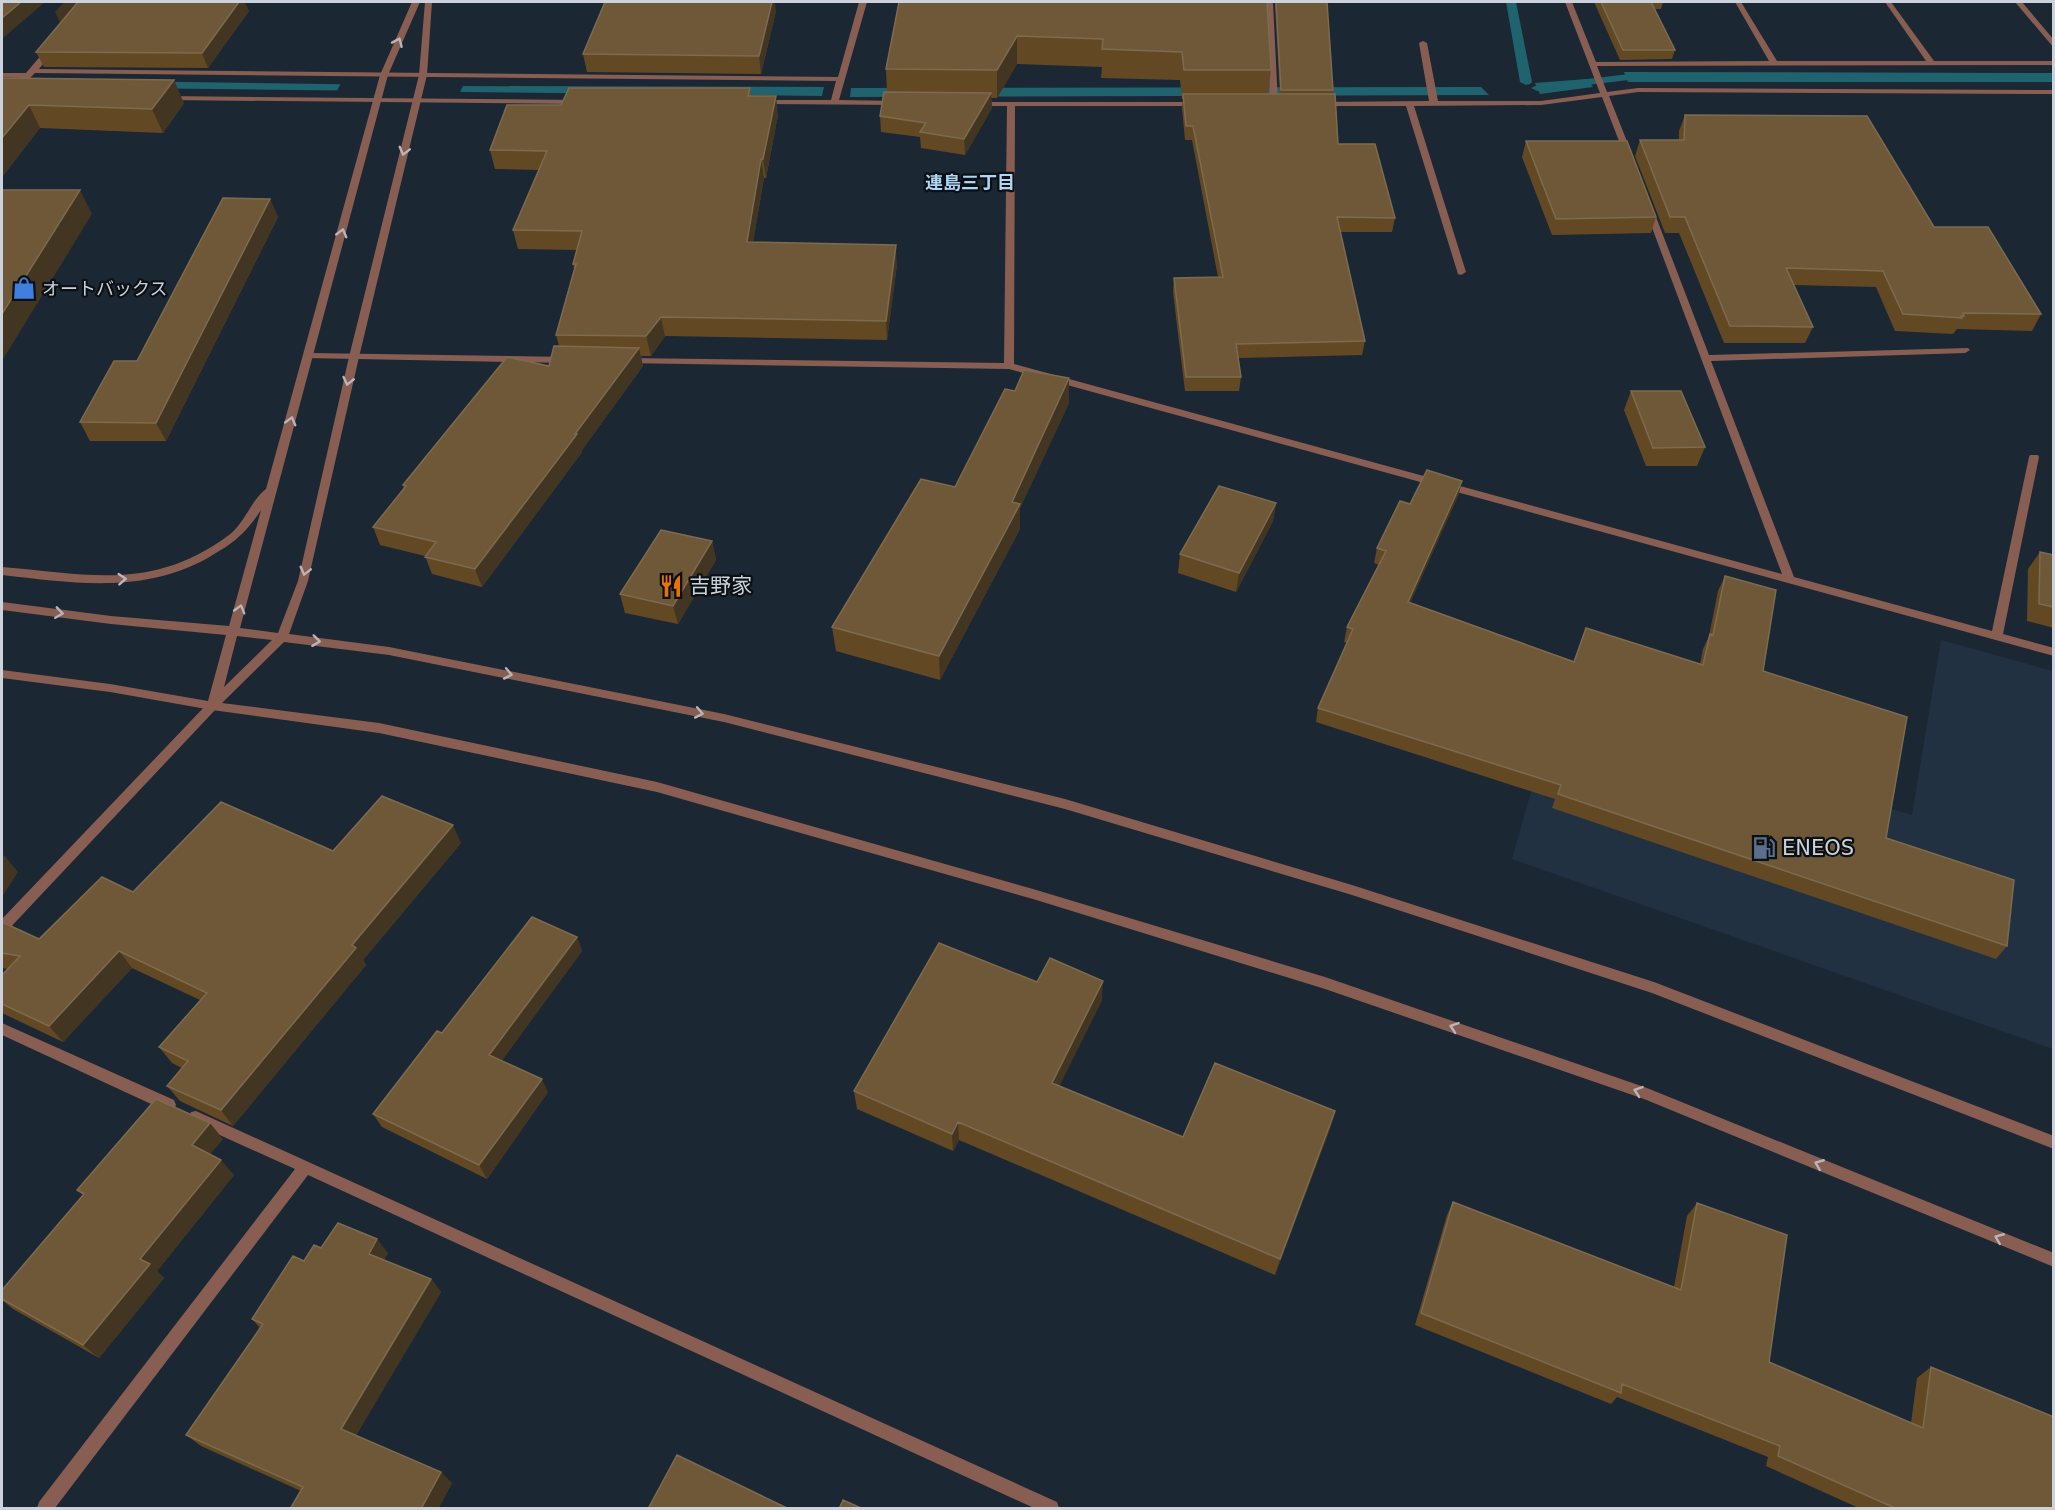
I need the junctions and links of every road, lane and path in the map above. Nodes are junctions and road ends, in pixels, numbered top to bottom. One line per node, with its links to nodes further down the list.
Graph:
1 (416, 2): 19 (street, one-way to 1)
2 (429, 2): 20 (street)
3 (863, 2): 18 (street)
4 (1269, 2): 27 (street)
5 (1568, 2): 14 (street)
6 (1738, 2): 15 (street)
7 (1888, 2): 12 (street)
8 (2018, 2): 11 (street)
9 (1423, 43): 26 (street)
10 (54, 45): 16 (street)
11 (2054, 46)
12 (1932, 63): 13 (street); 15 (street)
13 (2054, 63)
14 (1593, 64): 15 (street); 21 (street)
15 (1775, 64)
16 (31, 74): 17 (street); 19 (street); 24 (street)
17 (2, 75)
18 (841, 79): 20 (street); 30 (street)
19 (380, 88): 20 (street); 20 (street); 25 (street); 43 (street, one-way to 19)
20 (419, 89): 28 (street); 44 (street, one-way to 44)
21 (1605, 92): 22 (street); 26 (street); 39 (street)
22 (2054, 92)
23 (18, 96): 24 (street)
24 (4, 98)
25 (158, 98)
26 (1434, 100): 37 (street)
27 (1273, 101): 34 (street); 35 (street)
28 (584, 102)
29 (751, 102): 30 (street)
30 (834, 103): 31 (street)
31 (905, 104)
32 (964, 104): 38 (street)
33 (1203, 104): 38 (street)
34 (1262, 104)
35 (1285, 104)
36 (1307, 104): 37 (street)
37 (1409, 104): 41 (street)
38 (1011, 105): 48 (street)
39 (1631, 161)
40 (1643, 194): 45 (street)
41 (1461, 272)
42 (1965, 350): 45 (street)
43 (309, 356): 44 (street); 50 (street, one-way to 43)
44 (354, 357): 46 (street); 56 (street, one-way to 56)
45 (1705, 358): 52 (street)
46 (580, 360)
47 (615, 361): 48 (street)
48 (1009, 366): 52 (street)
49 (2034, 457): 55 (street)
50 (273, 486): 51 (street, one-way to 50); 54 (street, one-way to 50)
51 (2, 571)
52 (1789, 578): 55 (street)
53 (2, 606): 54 (street, one-way to 54)
54 (233, 631): 56 (street); 59 (street)
55 (1997, 636): 57 (street)
56 (282, 637): 59 (street); 62 (street, one-way to 62)
57 (2054, 652)
58 (2, 674): 59 (street)
59 (212, 706): 60 (street); 64 (street, one-way to 59)
60 (2, 927)
61 (2, 1029): 63 (street)
62 (2054, 1143)
63 (305, 1167): 65 (street); 66 (street)
64 (2054, 1260)
65 (45, 1509)
66 (1051, 1509)

